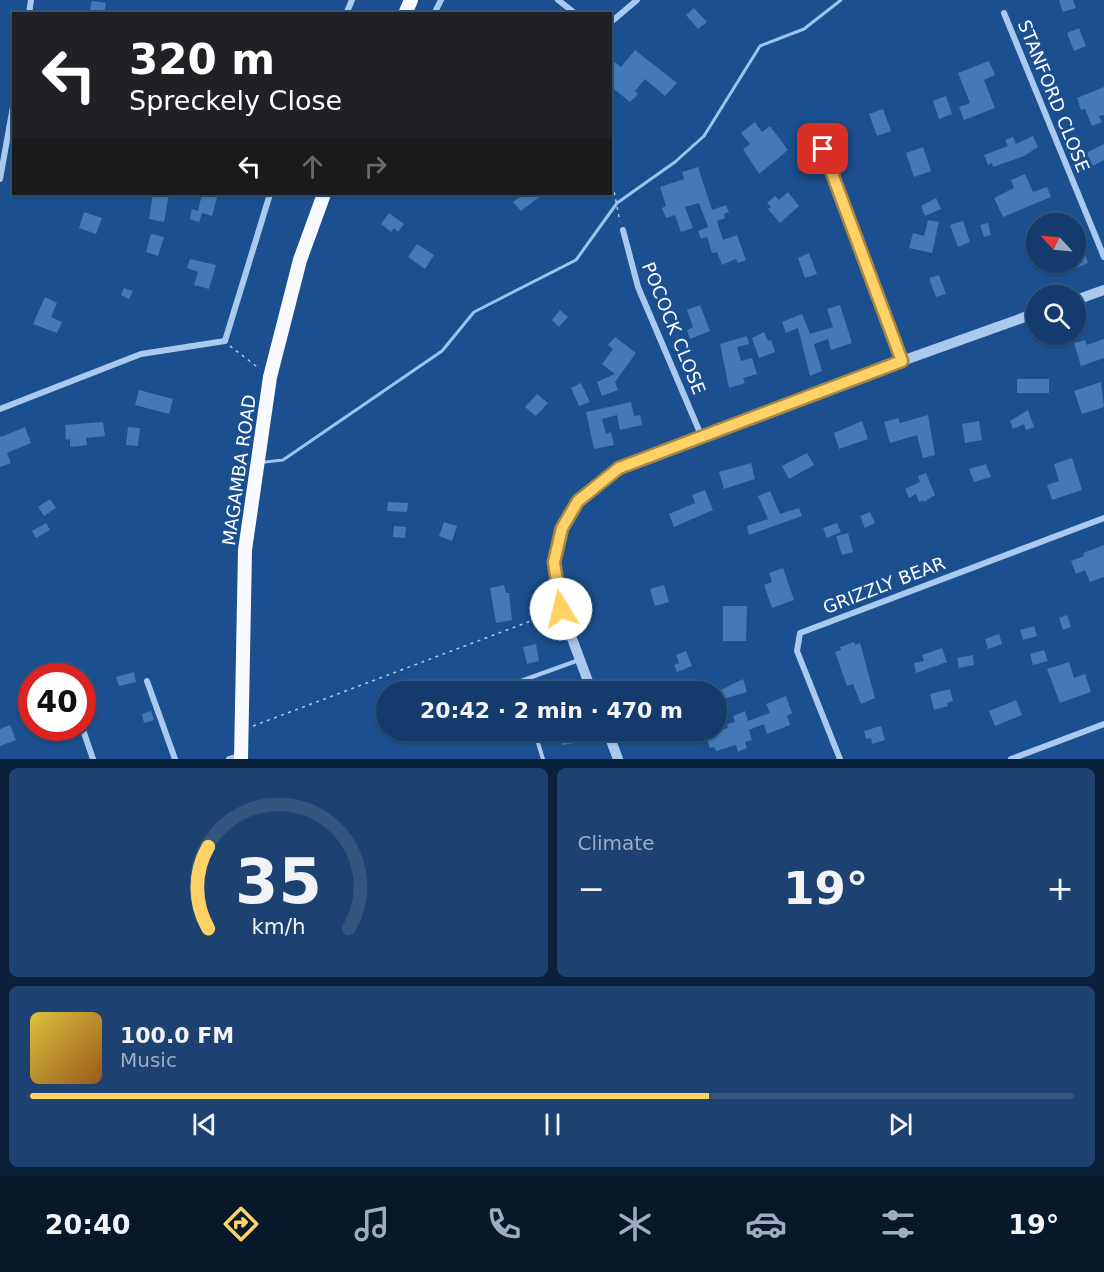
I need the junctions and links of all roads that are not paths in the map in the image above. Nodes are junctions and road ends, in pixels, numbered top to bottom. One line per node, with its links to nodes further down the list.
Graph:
1 (558, 0): 3 (street)
2 (638, 0): 5 (street)
3 (573, 12)
4 (1004, 13): 12 (street, STANFORD CLOSE)
5 (612, 21)
6 (12, 112): 8 (street)
7 (823, 149): 16 (street)
8 (0, 179)
9 (270, 195): 17 (street)
10 (324, 195): 28 (highway, MAGAMBA ROAD)
11 (623, 230): 18 (street, POCOCK CLOSE)
12 (1104, 257)
13 (1104, 290): 14 (street)
14 (1086, 296)
15 (1026, 317): 16 (street)
16 (902, 361): 18 (street)
17 (0, 409)
18 (701, 435): 20 (street)
19 (1104, 518): 33 (street, GRIZZLY BEAR)
20 (580, 659): 22 (lane); 23 (street)
21 (147, 681): 30 (street)
22 (521, 681)
23 (588, 681)
24 (1104, 724): 34 (street)
25 (87, 741): 29 (street)
26 (537, 741): 31 (lane)
27 (611, 741): 32 (street)
28 (237, 758)
29 (93, 759)
30 (175, 759)
31 (543, 759)
32 (618, 759)
33 (840, 759)
34 (1011, 759)

